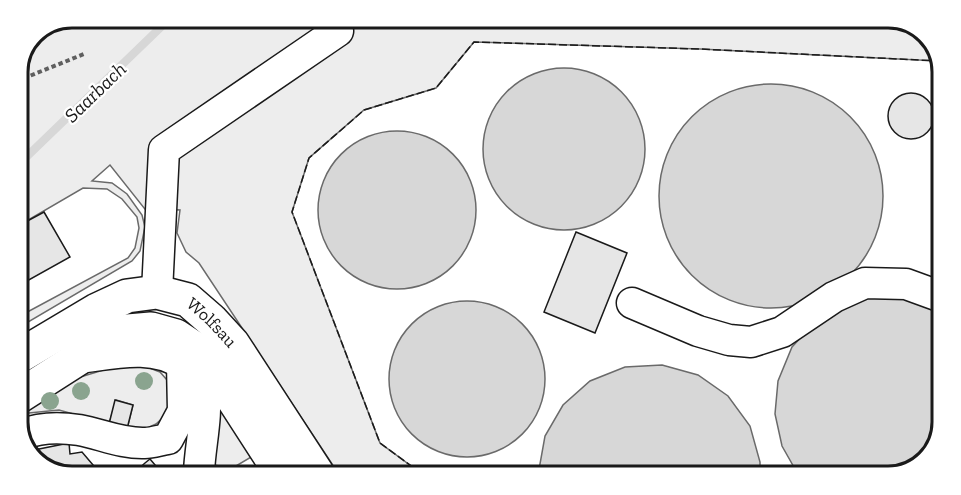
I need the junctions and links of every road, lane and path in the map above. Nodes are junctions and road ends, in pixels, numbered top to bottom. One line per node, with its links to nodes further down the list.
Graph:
1 (338, 31): 4 (lane)
2 (84, 54): 3 (path)
3 (29, 76)
4 (157, 292): 7 (main road, Wolfsau); 16 (main road, Wolfsau)
5 (932, 293): 6 (lane)
6 (632, 303)
7 (29, 350)
8 (79, 358): 9 (lane); 10 (main road, Wolfsau); 15 (main road, Wolfsau)
9 (182, 364): 12 (lane); 14 (lane)
10 (29, 390)
11 (30, 431): 12 (lane)
12 (168, 439): 13 (lane)
13 (193, 466)
14 (199, 466)
15 (276, 466)
16 (312, 466)

